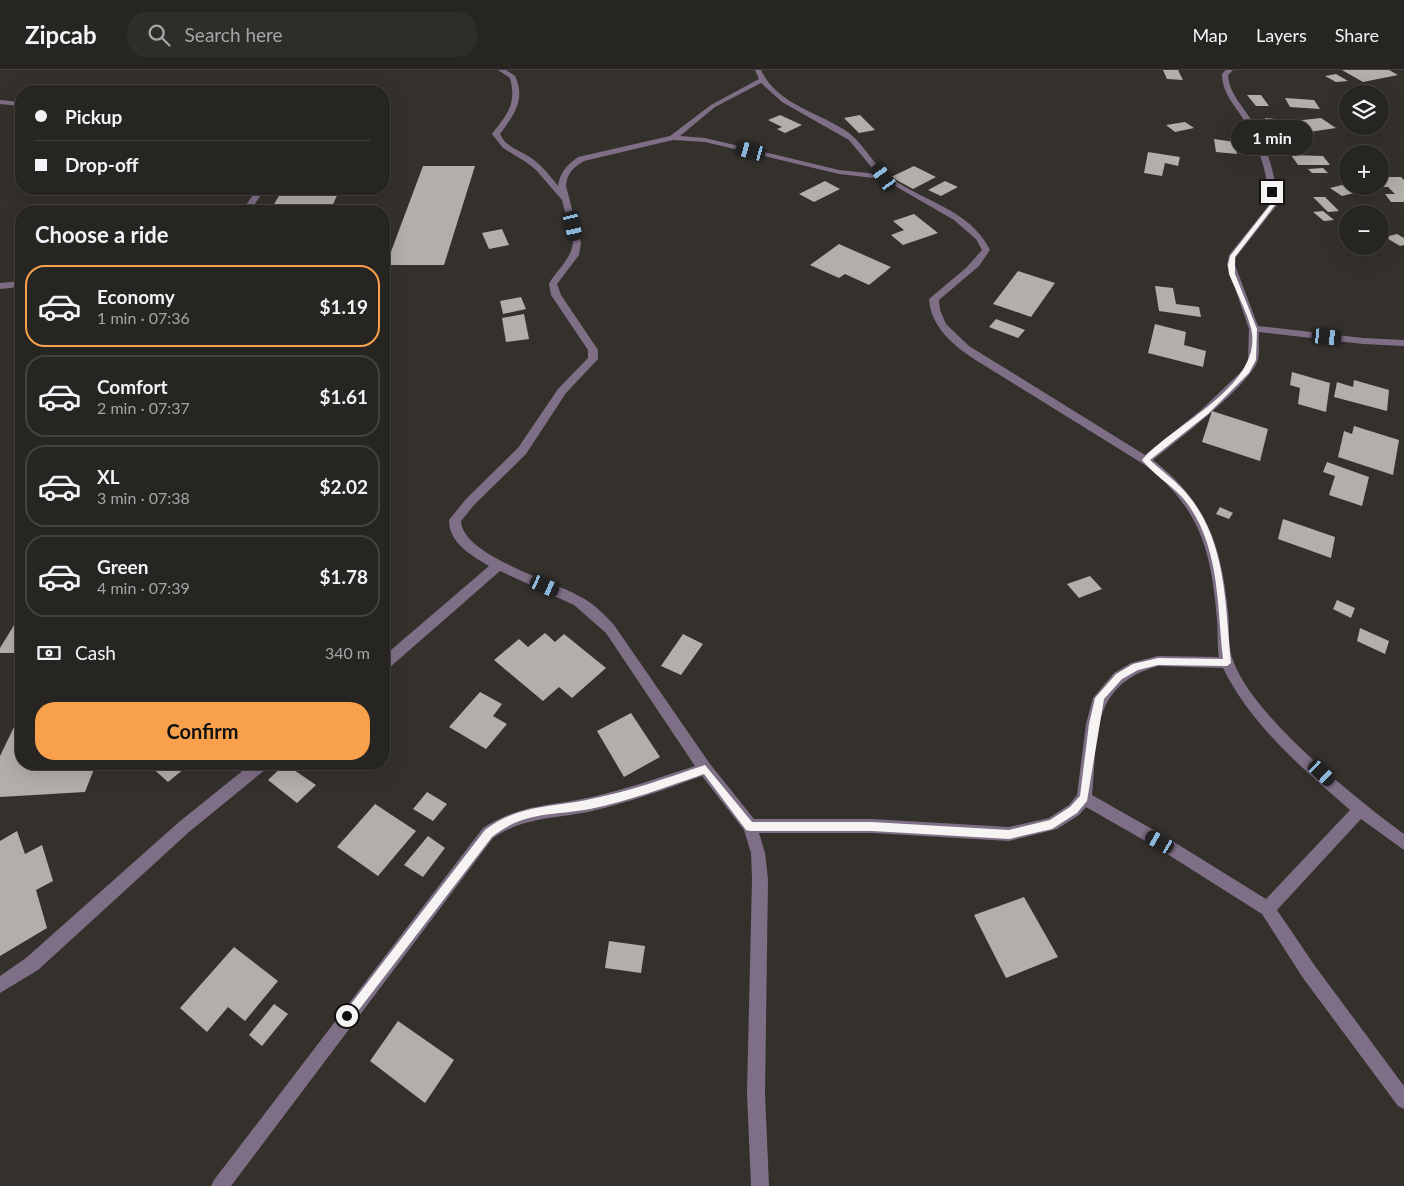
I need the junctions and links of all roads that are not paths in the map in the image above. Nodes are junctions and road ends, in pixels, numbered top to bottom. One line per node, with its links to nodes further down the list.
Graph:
1 (501, 70): 8 (street)
2 (1230, 70): 11 (street)
3 (759, 75): 6 (street); 7 (street)
4 (0, 102): 5 (street)
5 (15, 103)
6 (673, 138): 7 (street); 8 (street)
7 (884, 177): 13 (street)
8 (564, 198): 14 (street)
9 (15, 285): 10 (street)
10 (0, 286)
11 (1254, 329): 12 (street); 13 (street)
12 (1404, 343)
13 (1146, 460): 16 (street)
14 (498, 565): 15 (street); 17 (street)
15 (390, 659)
16 (1227, 663): 19 (street); 20 (street)
17 (705, 769): 21 (street); 26 (street)
18 (254, 770): 24 (street)
19 (1084, 798): 21 (street); 23 (street)
20 (1360, 810): 22 (street); 23 (street)
21 (750, 826): 27 (street)
22 (1404, 843)
23 (1267, 909): 25 (street)
24 (0, 986)
25 (1404, 1100)
26 (220, 1186)
27 (760, 1186)

